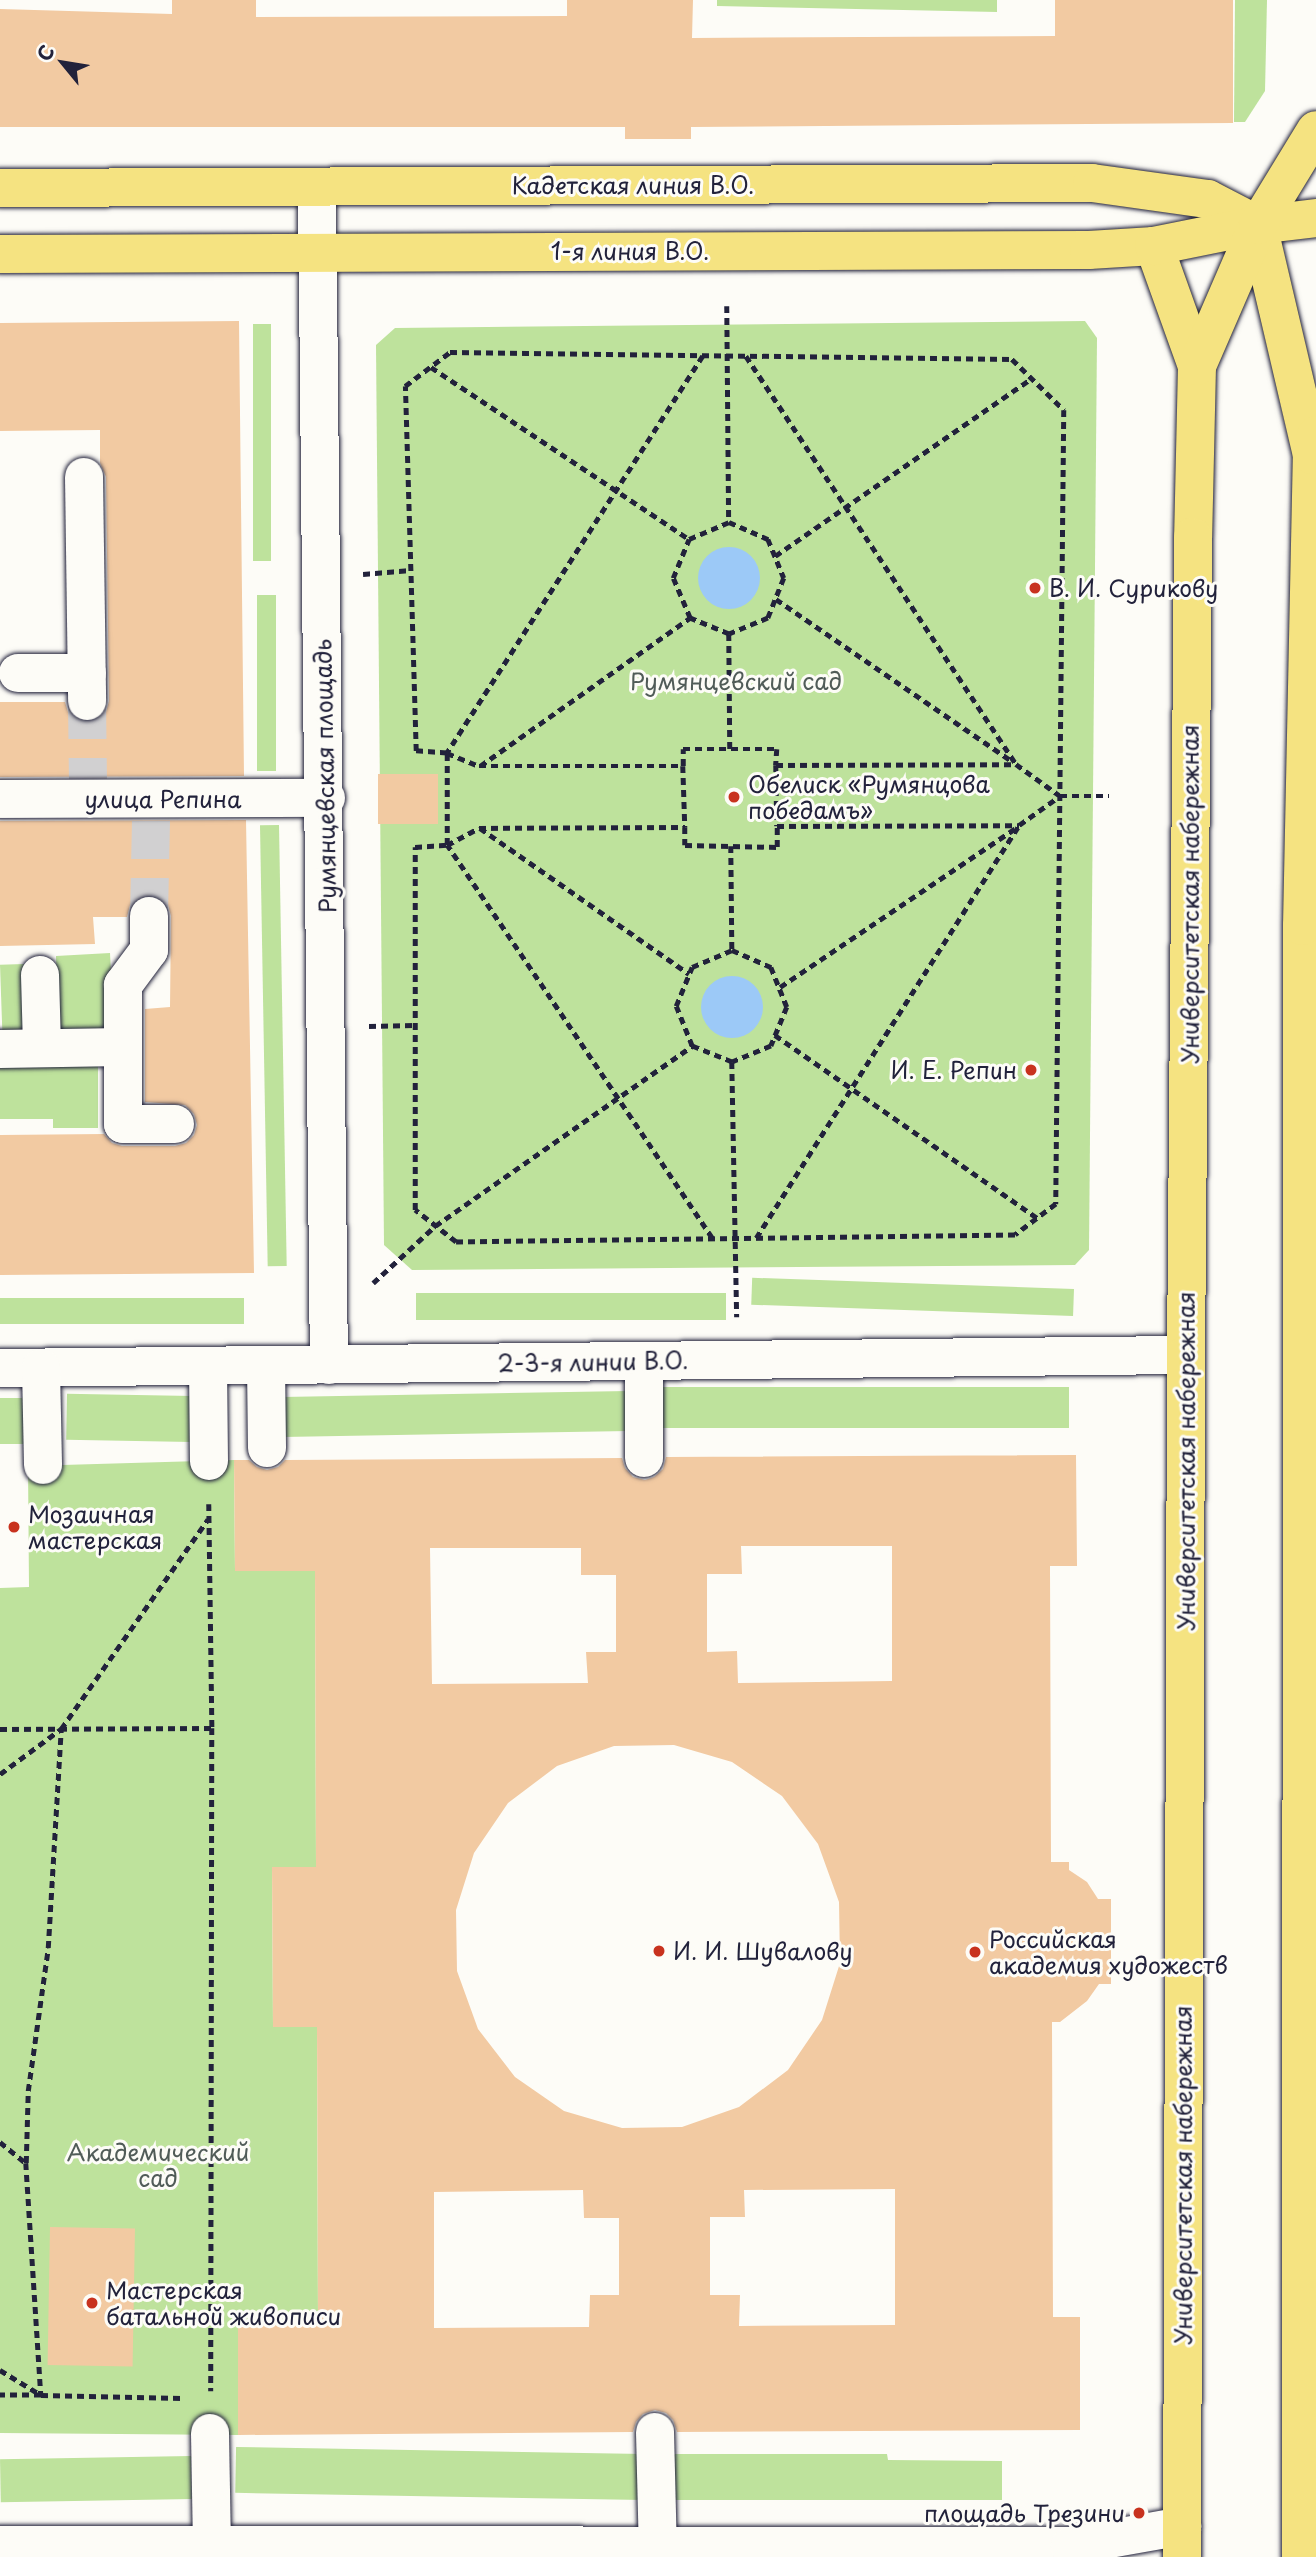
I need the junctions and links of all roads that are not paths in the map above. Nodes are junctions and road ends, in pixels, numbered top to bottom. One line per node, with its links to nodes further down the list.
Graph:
1 (1316, 130): 5 (main road, Университетская набережная)
2 (317, 187): 3 (main road, Кадетская линия В.О.); 5 (main road, Кадетская линия В.О.); 7 (street, Румянцевская площадь)
3 (0, 188)
4 (1316, 218): 5 (main road, 1-я линия В.О.)
5 (1258, 225): 6 (main road, 1-я линия В.О.); 9 (main road, Университетская набережная); 10 (main road)
6 (1154, 246): 7 (main road, 1-я линия В.О.); 9 (main road, Университетская набережная)
7 (317, 253): 8 (main road, 1-я линия В.О.); 13 (street, Румянцевская площадь)
8 (0, 254)
9 (1197, 366): 21 (main road, Университетская набережная)
10 (1314, 445): 28 (main road)
11 (84, 477): 12 (street)
12 (18, 673)
13 (326, 798): 14 (street, улица Репина); 24 (street, Румянцевская площадь)
14 (0, 799)
15 (149, 916): 17 (street)
16 (40, 975): 18 (street)
17 (123, 1047): 18 (street); 20 (street)
18 (42, 1048): 19 (street)
19 (0, 1049)
20 (175, 1124)
21 (1186, 1355): 22 (street, 2-3-я линии В.О.); 35 (main road, Университетская набережная)
22 (644, 1361): 24 (street, 2-3-я линии В.О.); 30 (street)
23 (266, 1365): 24 (street, 2-3-я линии В.О.); 25 (street, 2-3-я линии В.О.); 29 (street)
24 (329, 1365)
25 (208, 1366): 27 (street, 2-3-я линии В.О.); 31 (street)
26 (0, 1368): 27 (street, 2-3-я линии В.О.)
27 (41, 1368): 32 (street)
28 (1309, 1414): 40 (main road)
29 (267, 1448)
30 (644, 1458)
31 (209, 1461)
32 (43, 1465)
33 (210, 2416): 37 (street)
34 (655, 2432): 39 (street)
35 (1182, 2542): 39 (street)
36 (0, 2545): 37 (street)
37 (212, 2545): 38 (street)
38 (266, 2551): 39 (street)
39 (658, 2552)
40 (1301, 2557)

